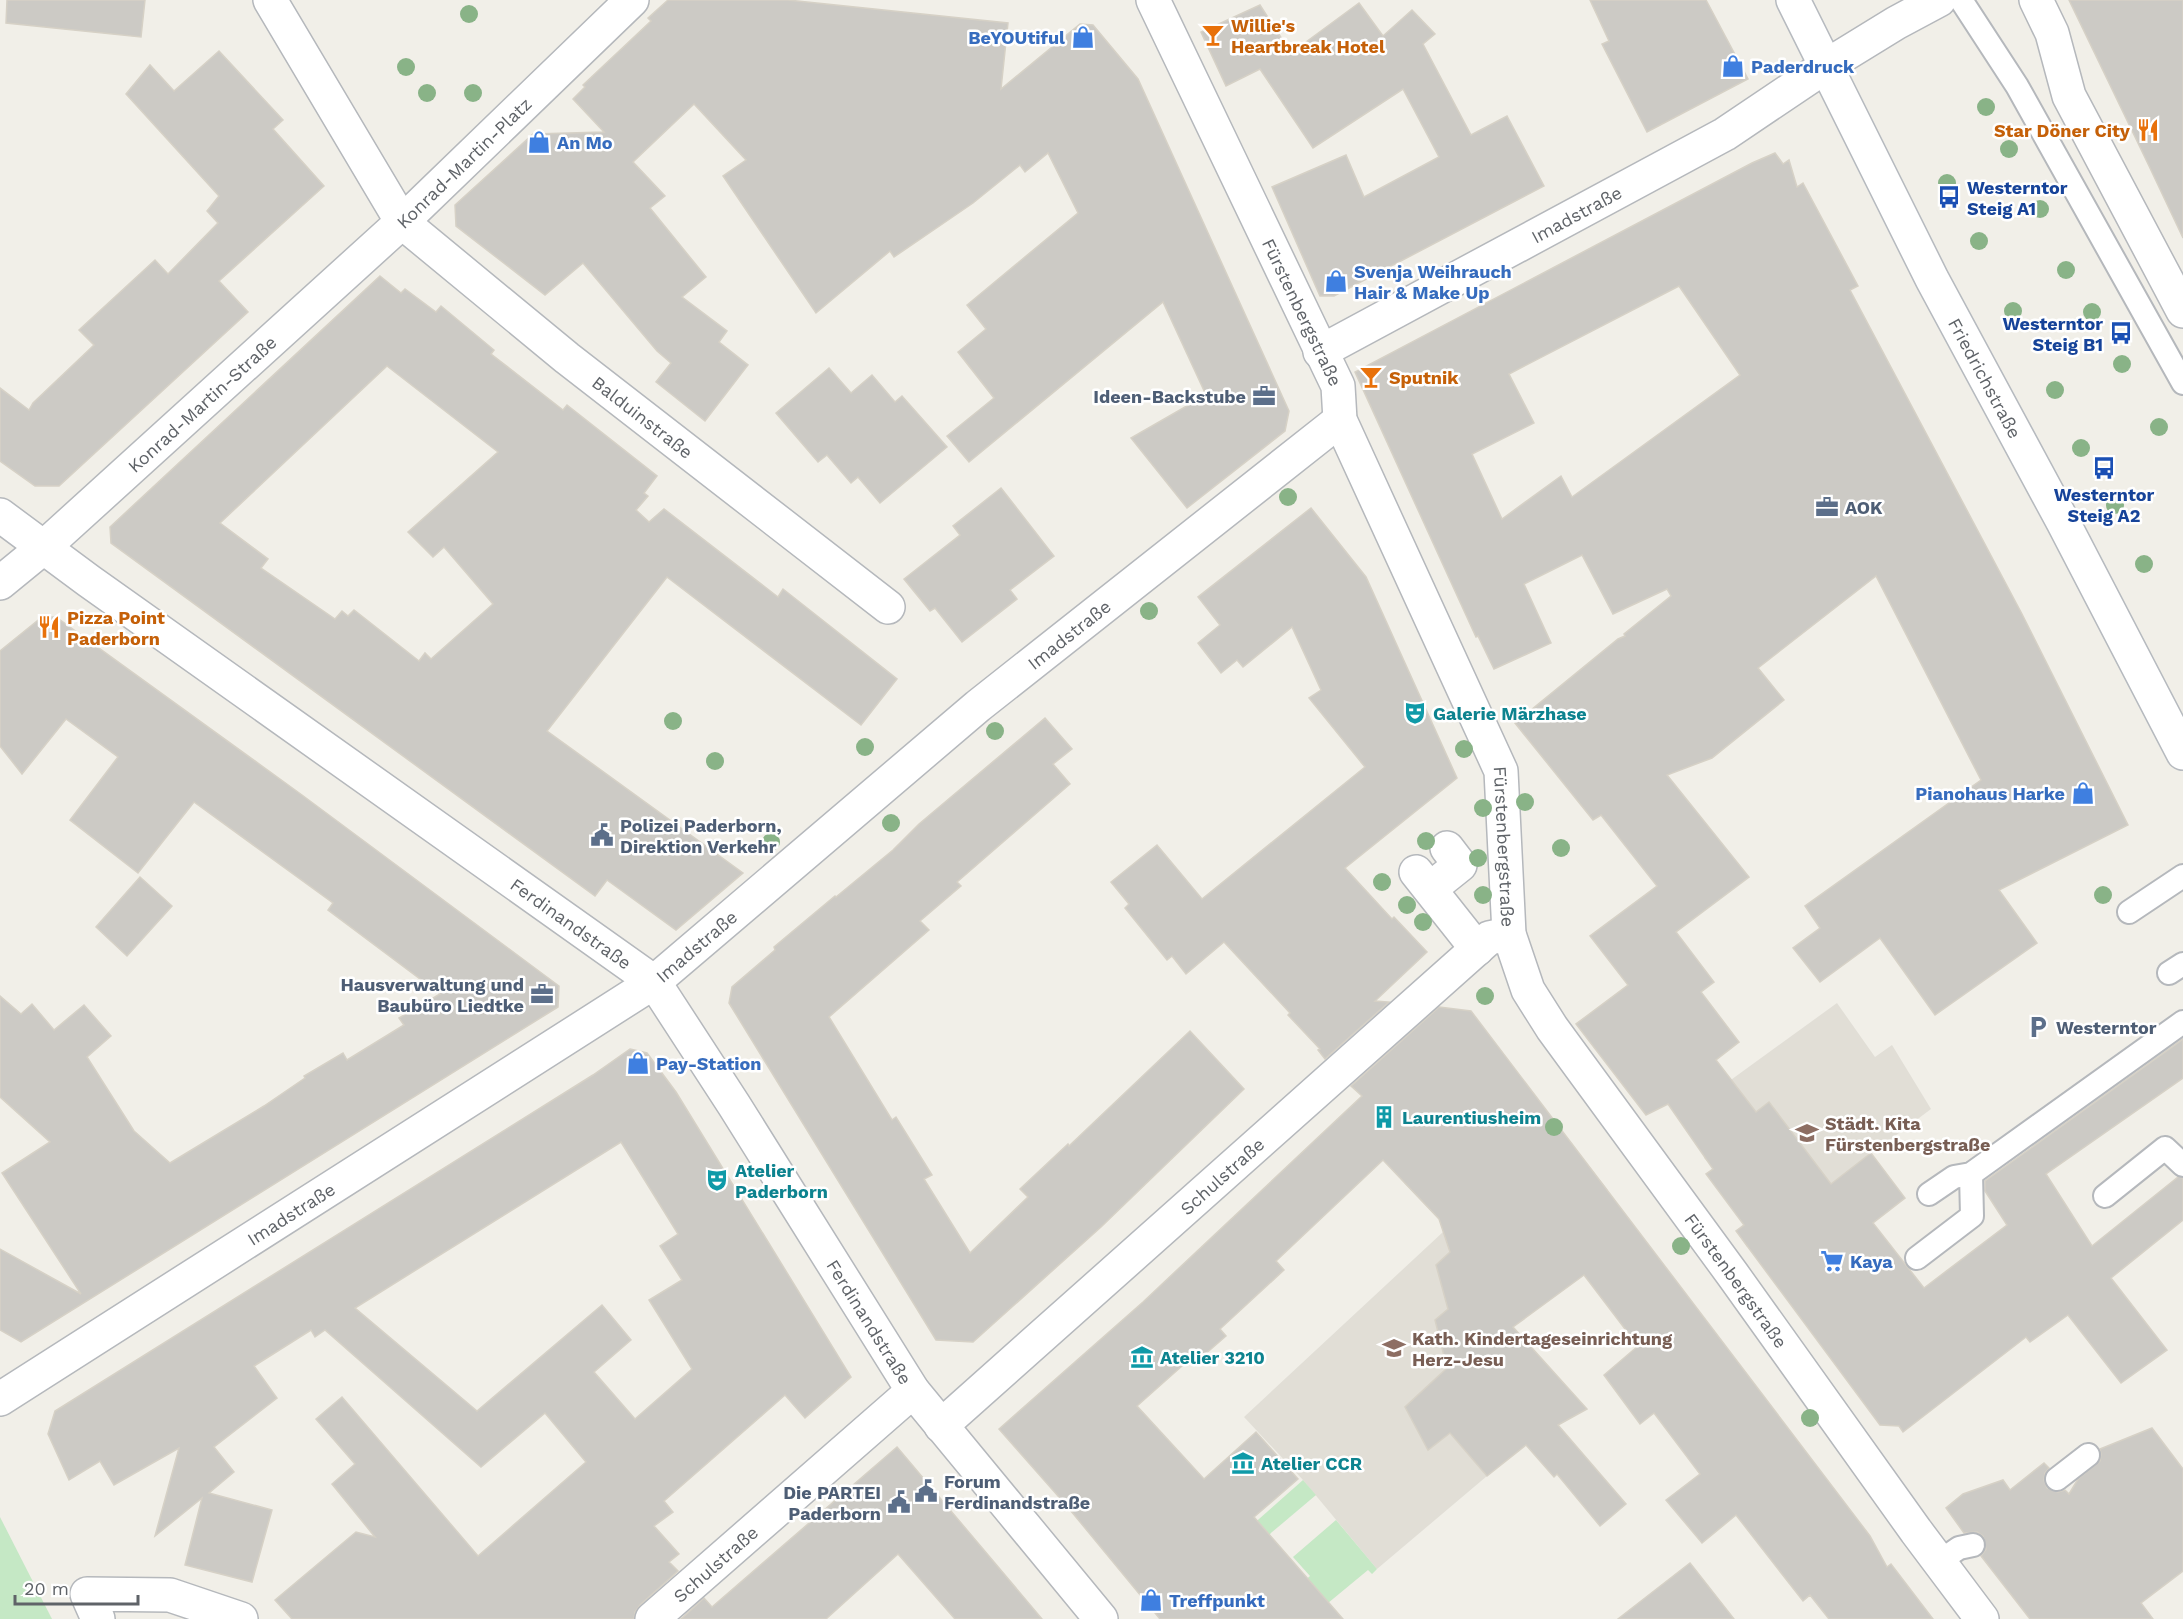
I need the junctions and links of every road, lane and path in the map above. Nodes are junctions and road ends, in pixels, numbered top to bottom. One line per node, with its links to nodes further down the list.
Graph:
1 (270, 0): 9 (street, Konrad-Martin-Platz)
2 (632, 0): 9 (street, Konrad-Martin-Platz)
3 (1152, 0): 11 (street, Fürstenbergstraße)
4 (1794, 0): 8 (street, Friedrichstraße)
5 (1939, 0): 8 (street, Imadstraße)
6 (1961, 0): 12 (lane)
7 (2036, 0): 10 (street)
8 (1826, 66): 11 (street, Imadstraße); 18 (street, Friedrichstraße)
9 (402, 222): 15 (street, Konrad-Martin-Straße); 17 (street, Balduinstraße)
10 (2183, 311)
11 (1320, 352): 13 (street, Fürstenbergstraße)
12 (2183, 383)
13 (1340, 420): 22 (street, Fürstenbergstraße); 24 (street, Imadstraße)
14 (0, 515): 15 (street, Ferdinandstraße)
15 (44, 547): 16 (street, Konrad-Martin-Straße); 24 (street, Ferdinandstraße)
16 (0, 583)
17 (888, 607)
18 (2183, 753)
19 (1447, 848): 23 (street)
20 (2183, 876): 21 (lane)
21 (2129, 912)
22 (1509, 934): 23 (street, Schulstraße); 40 (street, Fürstenbergstraße)
23 (1477, 949): 33 (street, Schulstraße)
24 (654, 982): 31 (street, Ferdinandstraße); 32 (street, Imadstraße)
25 (2183, 1022): 27 (lane)
26 (2183, 1165): 29 (lane)
27 (1971, 1174): 28 (lane); 30 (lane)
28 (1929, 1194)
29 (2104, 1197)
30 (1917, 1258)
31 (913, 1391): 33 (street, Ferdinandstraße); 38 (street, Schulstraße)
32 (0, 1399)
33 (941, 1426): 39 (street, Ferdinandstraße)
34 (2088, 1455): 35 (lane)
35 (2057, 1479)
36 (92, 1607): 37 (street)
37 (241, 1619)
38 (652, 1619)
39 (1101, 1619)
40 (1983, 1619)

